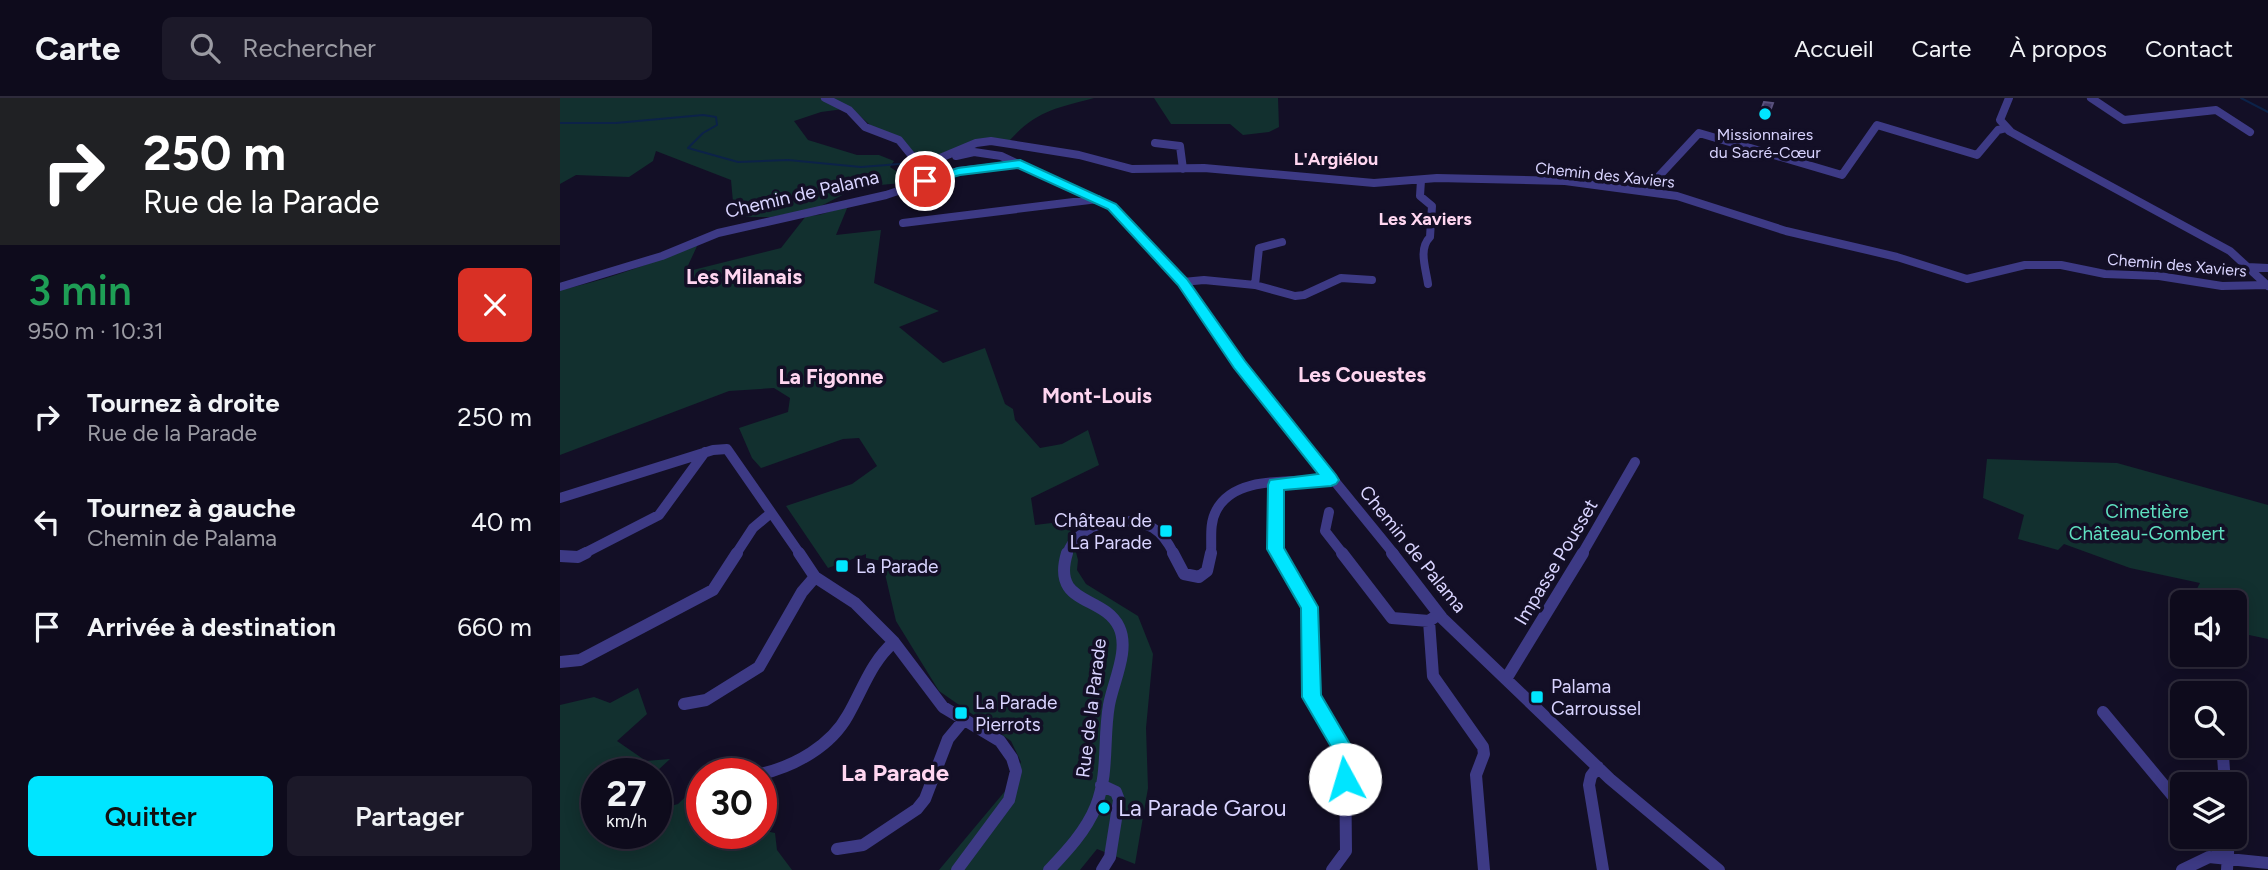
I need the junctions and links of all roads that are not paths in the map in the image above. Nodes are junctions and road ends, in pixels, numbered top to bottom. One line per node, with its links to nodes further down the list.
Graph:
1 (825, 98): 7 (street)
2 (2091, 98): 5 (street)
3 (2004, 100): 4 (street)
4 (2008, 129): 11 (street); 15 (street)
5 (2250, 132)
6 (1155, 143): 9 (street)
7 (933, 161): 8 (street); 9 (street, Chemin des Xaviers)
8 (1020, 164): 12 (street, Chemin de Palama); 24 (street, Chemin de Palama)
9 (1183, 169): 10 (street, Chemin des Xaviers)
10 (1421, 180): 11 (street, Chemin des Xaviers); 21 (street)
11 (1646, 190): 23 (street, Chemin des Xaviers)
12 (1098, 199): 13 (street); 20 (street, Chemin de Palama)
13 (903, 223)
14 (1282, 243): 22 (street)
15 (2247, 267): 16 (street); 18 (street)
16 (2268, 268)
17 (2268, 273): 18 (street)
18 (2258, 276): 23 (street)
19 (1372, 280): 22 (street)
20 (1183, 282): 22 (street); 27 (street, Chemin de Palama)
21 (1428, 284)
22 (1255, 285)
23 (2267, 285)
24 (560, 287)
25 (705, 452): 29 (street); 31 (street); 32 (street)
26 (1635, 462): 37 (street, Impasse Pousset)
27 (1331, 480): 28 (street, Rue de la Parade); 34 (street, Chemin de Palama)
28 (1276, 485): 43 (street, Rue de la Parade); 52 (street)
29 (560, 498)
30 (1329, 512): 34 (street)
31 (771, 513): 33 (street); 36 (street)
32 (560, 556)
33 (815, 577): 35 (street); 38 (street)
34 (1434, 617): 37 (street, Chemin de Palama); 53 (street)
35 (894, 642): 40 (street); 42 (street)
36 (560, 662)
37 (1506, 679): 41 (street, Chemin de Palama)
38 (684, 704)
39 (2103, 712): 44 (street)
40 (963, 721): 45 (street); 49 (street)
41 (1598, 767): 54 (street); 55 (street, Chemin de Palama)
42 (777, 771)
43 (1101, 785): 50 (street, Rue de la Parade); 51 (street)
44 (2170, 793)
45 (837, 849)
46 (2216, 849): 48 (street)
47 (2268, 863): 48 (street)
48 (2227, 865): 56 (street)
49 (957, 870)
50 (1049, 870)
51 (1102, 870)
52 (1332, 870)
53 (1484, 870)
54 (1603, 870)
55 (1719, 870)
56 (2182, 870)

